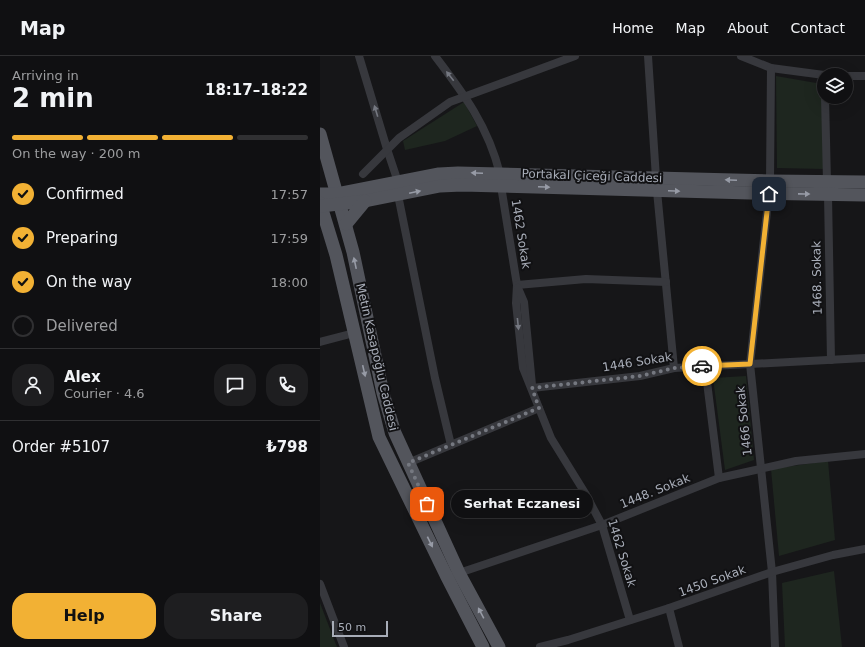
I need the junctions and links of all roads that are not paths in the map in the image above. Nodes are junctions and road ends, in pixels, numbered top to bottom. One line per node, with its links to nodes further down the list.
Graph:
1 (359, 56): 13 (street, one-way to 1)
2 (434, 56): 10 (street, 1462 Sokak, one-way to 2)
3 (575, 56): 10 (street)
4 (648, 56): 19 (street)
5 (741, 56): 6 (street)
6 (771, 68): 7 (street); 20 (street, 1466 Sokak)
7 (817, 74)
8 (853, 76): 9 (street)
9 (865, 76)
10 (465, 95): 13 (street); 16 (street, 1462 Sokak)
11 (825, 104): 21 (street, 1468. Sokak)
12 (320, 134): 14 (main road, Metin Kasapoğlu Caddesi)
13 (387, 149): 15 (street); 17 (street)
14 (332, 172): 22 (main road); 25 (main road, Metin Kasapoğlu Caddesi)
15 (363, 174)
16 (501, 180): 17 (main road, Portakal Çiceği Caddesi, one-way to 17); 19 (main road, Portakal Çiceği Caddesi); 23 (main road, Portakal Çiceği Caddesi, one-way to 16); 31 (street, 1462 Sokak)
17 (398, 182): 22 (main road, Portakal Çiceği Caddesi)
18 (865, 182): 21 (main road, Portakal Çiceği Caddesi)
19 (656, 184): 20 (main road, Portakal Çiceği Caddesi); 30 (street)
20 (770, 188): 21 (main road, Portakal Çiceği Caddesi); 36 (street, 1466 Sokak)
21 (827, 188): 24 (main road, Portakal Çiceği Caddesi); 35 (street, 1468. Sokak)
22 (363, 195): 23 (main road, Portakal Çiceği Caddesi); 25 (main road, Portakal Çiceği Caddesi); 27 (main road)
23 (398, 195): 41 (street)
24 (865, 195)
25 (338, 196): 26 (main road, Portakal Çiceği Caddesi); 27 (main road, Metin Kasapoğlu Caddesi)
26 (320, 201): 29 (main road, Metin Kasapoğlu Caddesi)
27 (346, 224): 43 (main road, Metin Kasapoğlu Caddesi, one-way to 27)
28 (320, 229): 29 (main road)
29 (336, 255): 32 (main road, Metin Kasapoğlu Caddesi)
30 (666, 282): 31 (street); 38 (street)
31 (517, 285): 39 (street, 1462 Sokak)
32 (354, 333): 33 (street); 55 (main road, Metin Kasapoğlu Caddesi, one-way to 55)
33 (320, 342)
34 (865, 358): 35 (street, 1446 Sokak)
35 (831, 360): 36 (street, 1446 Sokak)
36 (750, 364): 37 (street, 1446 Sokak); 44 (street, 1466 Sokak)
37 (705, 366): 38 (street, 1446 Sokak); 45 (street)
38 (674, 368): 39 (street, 1446 Sokak)
39 (532, 388): 40 (street, 1462 Sokak)
40 (539, 408): 41 (street); 46 (street, 1462 Sokak)
41 (451, 445): 43 (street)
42 (865, 454): 44 (street, 1448. Sokak)
43 (408, 463): 49 (main road, Metin Kasapoğlu Caddesi)
44 (761, 468): 45 (street, 1448. Sokak); 48 (street, 1466 Sokak)
45 (719, 478): 46 (street, 1448. Sokak)
46 (602, 525): 49 (street, 1448. Sokak); 52 (street, 1462 Sokak)
47 (865, 549): 48 (street, 1450 Sokak)
48 (772, 572): 51 (street, 1450 Sokak); 60 (street, 1466 Sokak)
49 (459, 573): 56 (main road, Metin Kasapoğlu Caddesi, one-way to 49)
50 (320, 584): 54 (street)
51 (669, 608): 52 (street, 1450 Sokak); 59 (street)
52 (630, 620): 53 (street, 1450 Sokak)
53 (568, 640): 57 (street, 1450 Sokak); 58 (street, 1450 Sokak)
54 (344, 647)
55 (483, 647)
56 (499, 647)
57 (540, 647)
58 (561, 647)
59 (679, 647)
60 (774, 647)

